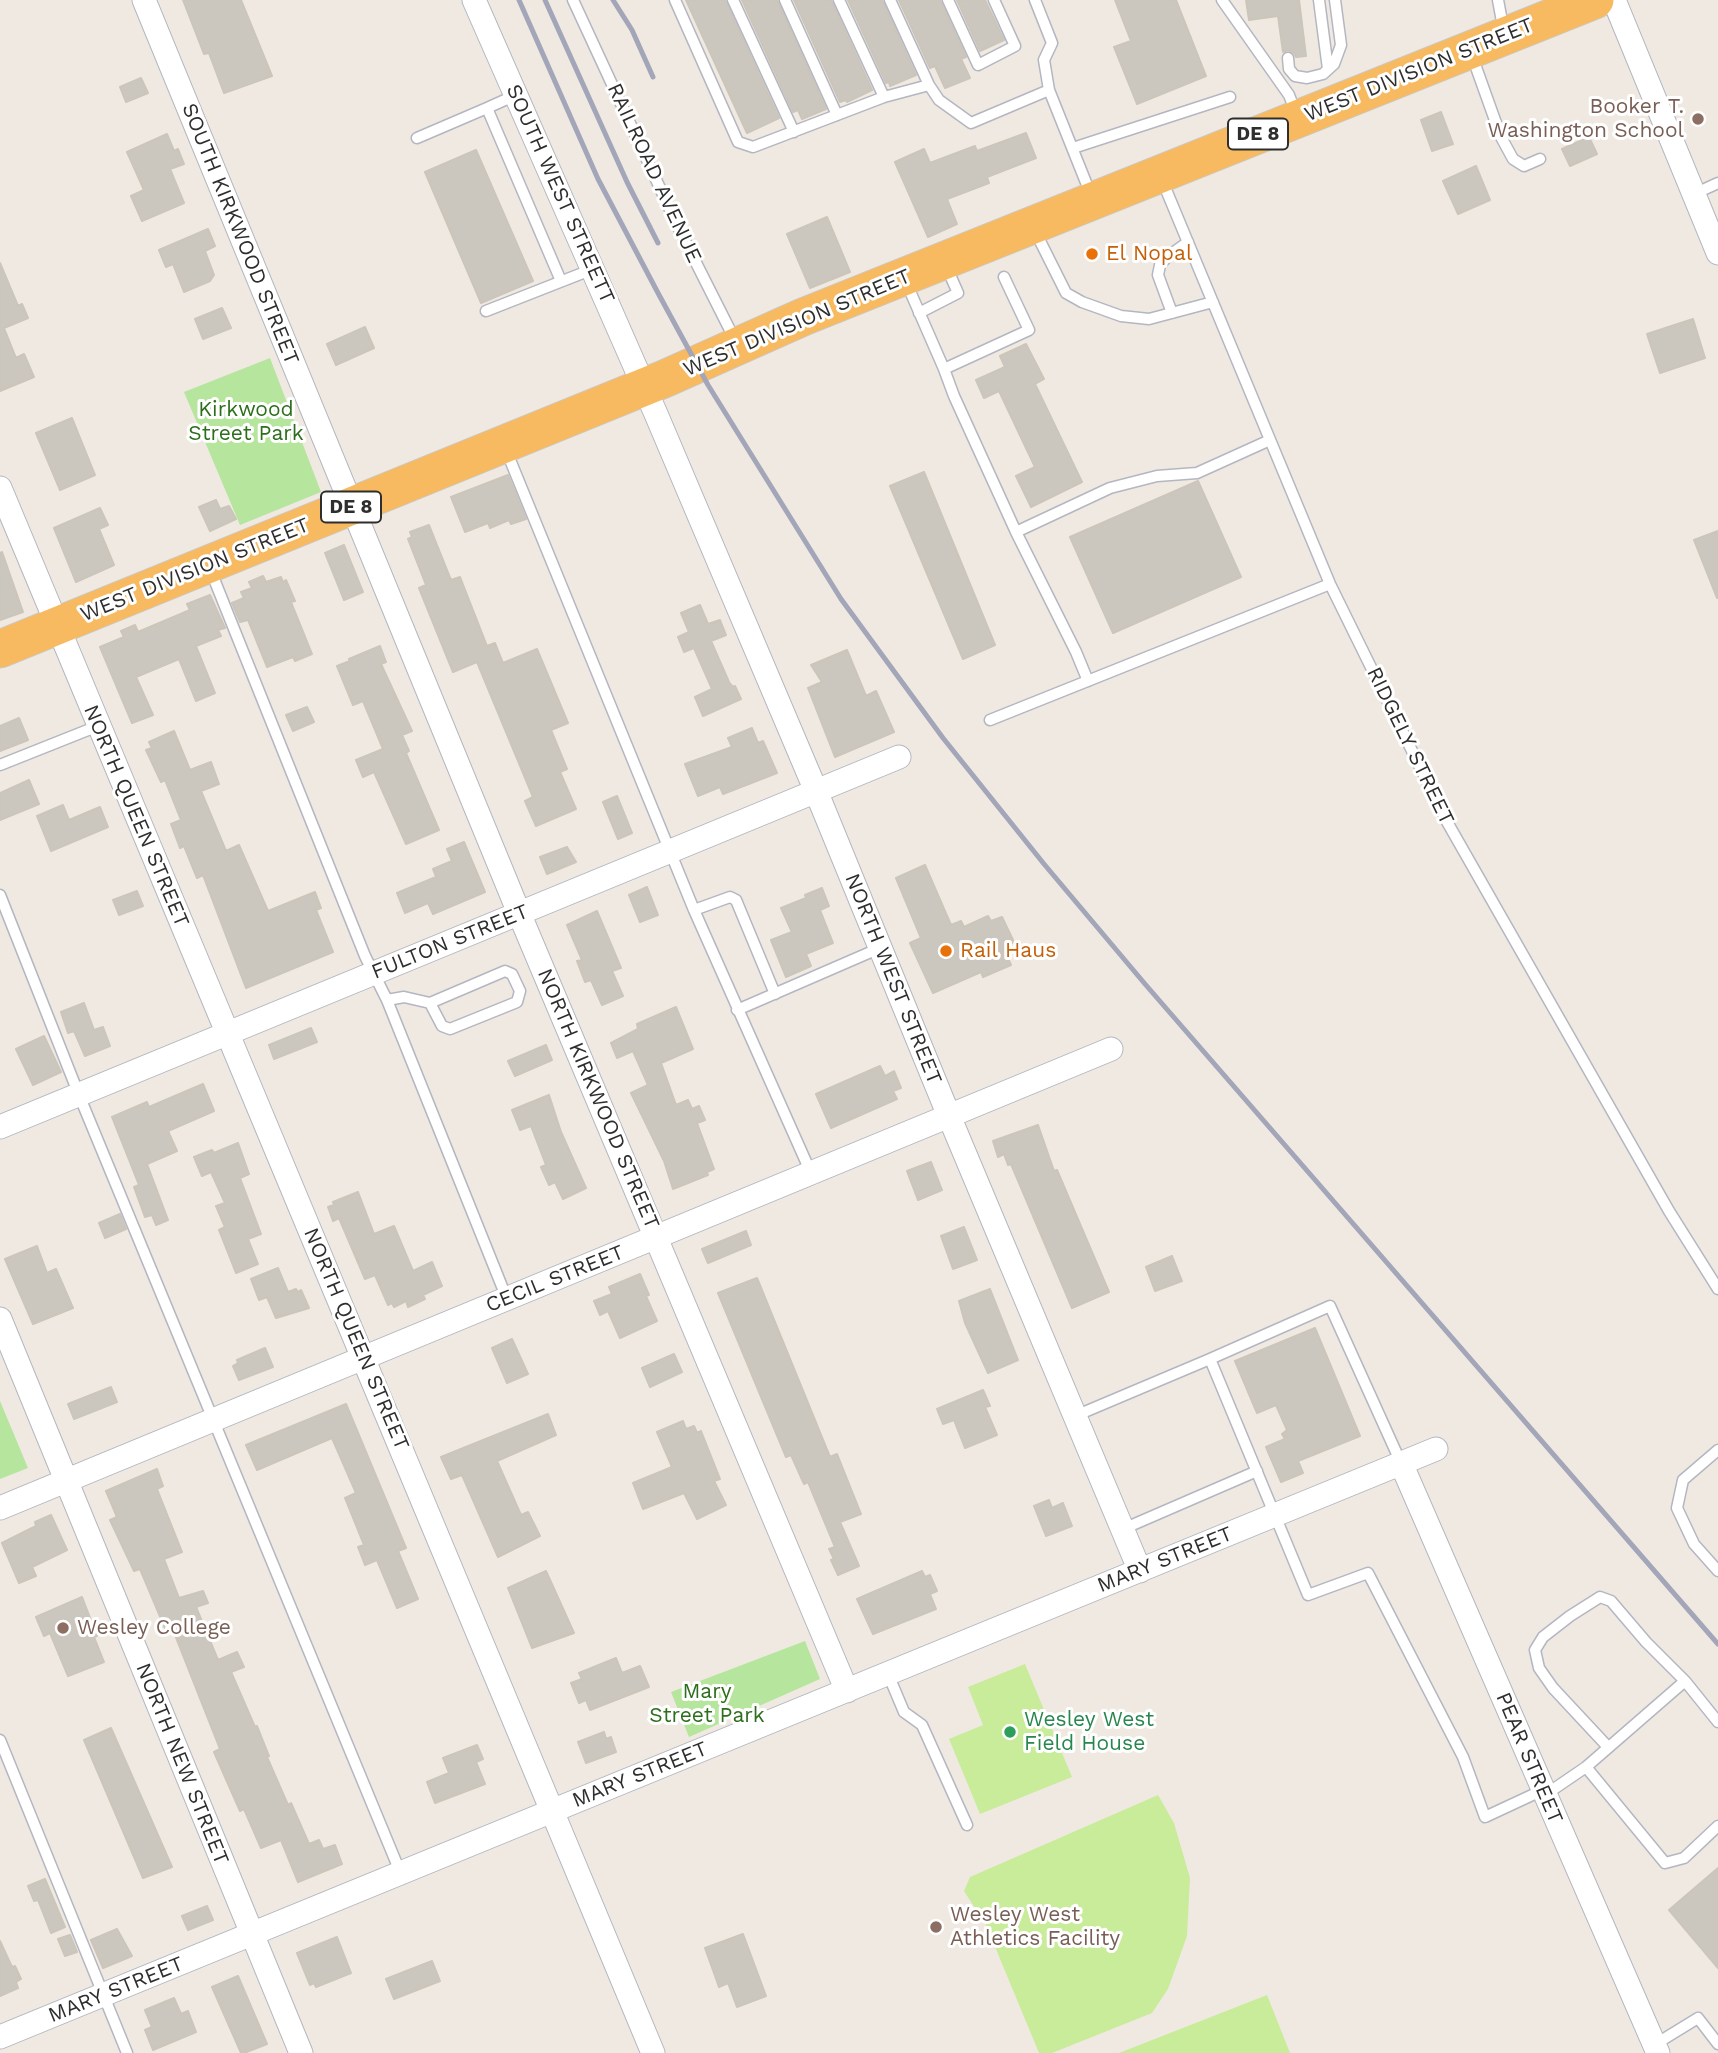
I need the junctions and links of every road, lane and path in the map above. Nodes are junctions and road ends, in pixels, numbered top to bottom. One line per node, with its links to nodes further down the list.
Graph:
1 (144, 0): 56 (street, SOUTH KIRKWOOD STREET)
2 (474, 0): 24 (street, SOUTH WEST STREETT)
3 (573, 0): 50 (lane, RAILROAD AVENUE)
4 (675, 0): 30 (lane)
5 (733, 0): 30 (lane)
6 (785, 0): 28 (lane)
7 (839, 0): 25 (lane)
8 (890, 0): 22 (lane)
9 (948, 0): 10 (lane)
10 (994, 0)
11 (1035, 0): 23 (lane)
12 (1222, 0): 29 (lane)
13 (1320, 0): 21 (lane)
14 (1335, 0): 21 (lane)
15 (1498, 0): 18 (lane)
16 (1595, 0): 18 (highway, WEST DIVISION STREET / DE 8)
17 (1614, 0): 36 (street)
18 (1505, 36): 19 (highway, WEST DIVISION STREET / DE 8)
19 (1469, 50): 29 (highway, WEST DIVISION STREET / DE 8); 33 (lane)
20 (1288, 58): 21 (lane)
21 (1328, 69)
22 (929, 85): 23 (lane); 25 (lane)
23 (1049, 90): 32 (lane)
24 (516, 95): 27 (lane); 42 (street, SOUTH WEST STREETT)
25 (884, 97): 28 (lane)
26 (1230, 97): 32 (lane)
27 (487, 108): 31 (lane); 45 (lane)
28 (837, 115): 30 (lane)
29 (1298, 118): 34 (highway, WEST DIVISION STREET / DE 8)
30 (794, 132)
31 (418, 138)
32 (1073, 148): 37 (lane)
33 (1540, 159)
34 (1160, 174): 37 (highway, WEST DIVISION STREET / DE 8); 39 (lane, RIDGELY STREET)
35 (1718, 183): 36 (lane)
36 (1694, 194): 40 (street)
37 (1093, 201): 38 (highway, WEST DIVISION STREET / DE 8)
38 (1032, 225): 41 (highway, WEST DIVISION STREET / DE 8); 49 (lane)
39 (1188, 242): 46 (lane, RIDGELY STREET); 49 (lane)
40 (1718, 253)
41 (943, 261): 44 (highway, WEST DIVISION STREET / DE 8); 48 (lane)
42 (593, 269): 45 (lane); 52 (street, SOUTH WEST STREETT)
43 (1004, 276): 51 (lane)
44 (903, 277): 48 (lane); 50 (highway, WEST DIVISION STREET / DE 8)
45 (561, 281): 47 (lane)
46 (1213, 302): 49 (lane); 53 (lane, RIDGELY STREET)
47 (486, 311)
48 (919, 313): 51 (lane)
49 (1172, 313)
50 (737, 346): 52 (highway, WEST DIVISION STREET / DE 8)
51 (944, 369): 57 (lane)
52 (645, 387): 54 (highway, WEST DIVISION STREET / DE 8); 67 (street, NORTH WEST STREET)
53 (1270, 440): 57 (lane); 59 (lane, RIDGELY STREET)
54 (504, 445): 56 (highway, WEST DIVISION STREET / DE 8); 68 (lane)
55 (0, 488): 60 (street, NORTH QUEEN STREET)
56 (353, 506): 58 (highway, WEST DIVISION STREET / DE 8); 71 (street, NORTH KIRKWOOD STREET)
57 (1016, 532): 62 (lane)
58 (209, 565): 60 (highway, WEST DIVISION STREET / DE 8); 73 (lane)
59 (1331, 584): 62 (lane); 85 (lane, RIDGELY STREET)
60 (56, 626): 61 (highway, WEST DIVISION STREET / DE 8); 64 (street, NORTH QUEEN STREET)
61 (0, 649)
62 (1088, 681): 63 (lane)
63 (990, 720)
64 (98, 726): 66 (lane); 78 (street, NORTH QUEEN STREET)
65 (899, 757): 67 (street, FULTON STREET)
66 (0, 765)
67 (816, 791): 68 (street, FULTON STREET); 72 (street, NORTH WEST STREET)
68 (670, 851): 70 (lane); 71 (street, FULTON STREET)
69 (0, 895): 80 (lane)
70 (694, 910): 74 (lane); 77 (lane)
71 (519, 913): 73 (street, FULTON STREET); 84 (street, NORTH KIRKWOOD STREET)
72 (880, 948): 74 (lane); 81 (street, NORTH WEST STREET)
73 (373, 973): 75 (lane); 78 (street, FULTON STREET)
74 (775, 994): 77 (lane)
75 (387, 999): 76 (lane); 86 (lane)
76 (430, 1003): 76 (lane)
77 (737, 1010): 83 (lane)
78 (228, 1033): 80 (street, FULTON STREET); 88 (street, NORTH QUEEN STREET)
79 (1111, 1049): 81 (street, CECIL STREET)
80 (79, 1095): 82 (street, FULTON STREET); 91 (lane)
81 (949, 1116): 83 (street, CECIL STREET); 90 (street, NORTH WEST STREET)
82 (0, 1127)
83 (811, 1173): 84 (street, CECIL STREET)
84 (657, 1237): 86 (street, CECIL STREET); 104 (street, NORTH KIRKWOOD STREET)
85 (1718, 1289)
86 (507, 1299): 88 (street, CECIL STREET)
87 (0, 1319): 96 (street, NORTH NEW STREET)
88 (364, 1358): 91 (street, CECIL STREET); 110 (street, NORTH QUEEN STREET)
89 (1210, 1359): 90 (lane); 94 (lane); 95 (lane)
90 (1075, 1416): 99 (street, NORTH WEST STREET)
91 (213, 1421): 96 (street, CECIL STREET); 113 (lane)
92 (1436, 1449): 94 (street, MARY STREET)
93 (1718, 1450): 101 (lane)
94 (1401, 1463): 98 (street, MARY STREET); 109 (street, PEAR STREET)
95 (1257, 1471): 98 (lane); 99 (lane)
96 (67, 1481): 97 (street, CECIL STREET); 114 (street, NORTH NEW STREET)
97 (0, 1508)
98 (1275, 1515): 100 (street, MARY STREET); 109 (lane)
99 (1123, 1529): 100 (street, NORTH WEST STREET)
100 (1140, 1571): 102 (street, MARY STREET)
101 (1718, 1572)
102 (888, 1674): 104 (street, MARY STREET); 111 (lane)
103 (1685, 1681): 105 (lane); 107 (lane); 107 (lane)
104 (847, 1690): 110 (street, MARY STREET)
105 (1718, 1722)
106 (0, 1740): 115 (lane)
107 (1608, 1747): 108 (lane)
108 (1586, 1766): 109 (lane); 112 (lane)
109 (1544, 1792): 118 (street, PEAR STREET)
110 (554, 1810): 113 (street, MARY STREET); 121 (street, NORTH QUEEN STREET)
111 (967, 1825)
112 (1718, 1826)
113 (401, 1874): 114 (street, MARY STREET)
114 (252, 1934): 115 (street, MARY STREET); 120 (street, NORTH NEW STREET)
115 (102, 1995): 116 (street, MARY STREET); 119 (lane)
116 (0, 2037)
117 (1718, 2044): 118 (lane)
118 (1649, 2050)
119 (127, 2053)
120 (301, 2053)
121 (653, 2053)

